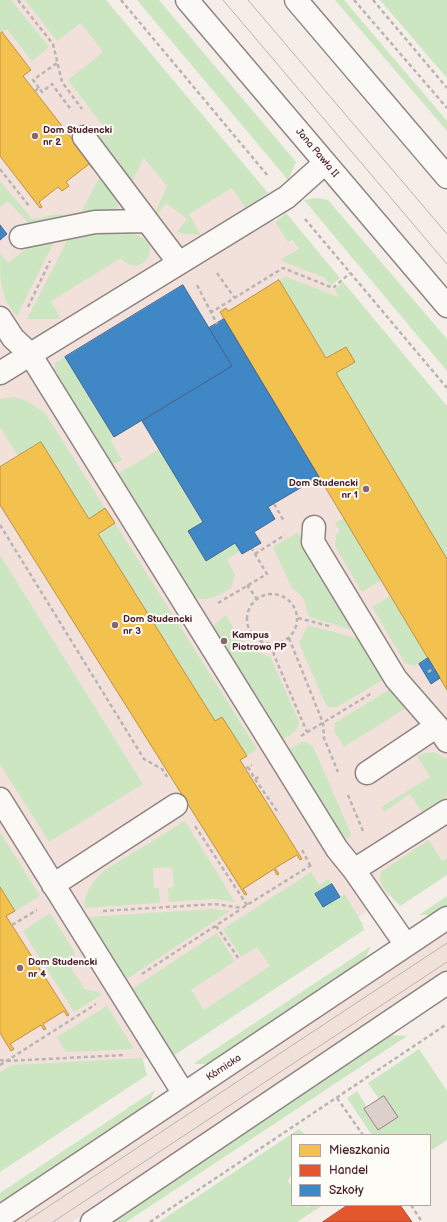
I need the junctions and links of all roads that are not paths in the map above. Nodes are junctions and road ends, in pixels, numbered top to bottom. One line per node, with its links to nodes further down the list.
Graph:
1 (186, 0): 4 (street, Jana Pawła II)
2 (296, 0): 5 (street)
3 (87, 135): 6 (street)
4 (325, 163): 8 (street); 9 (street, Jana Pawła II)
5 (447, 177)
6 (147, 220): 7 (street); 8 (street)
7 (21, 237)
8 (180, 263): 12 (street)
9 (447, 306)
10 (0, 318): 11 (street)
11 (6, 337): 12 (street)
12 (30, 354): 13 (street); 20 (street)
13 (0, 373)
14 (314, 527): 15 (street)
15 (442, 734): 16 (street)
16 (367, 773)
17 (0, 799): 21 (street)
18 (176, 805): 21 (street)
19 (447, 811): 20 (street)
20 (354, 870): 23 (street)
21 (53, 885): 25 (street)
22 (447, 918): 23 (street, Kórnicka)
23 (406, 945): 25 (street, Kórnicka)
24 (447, 983): 27 (street)
25 (184, 1094): 26 (street, Kórnicka)
26 (7, 1216)
27 (92, 1222)

